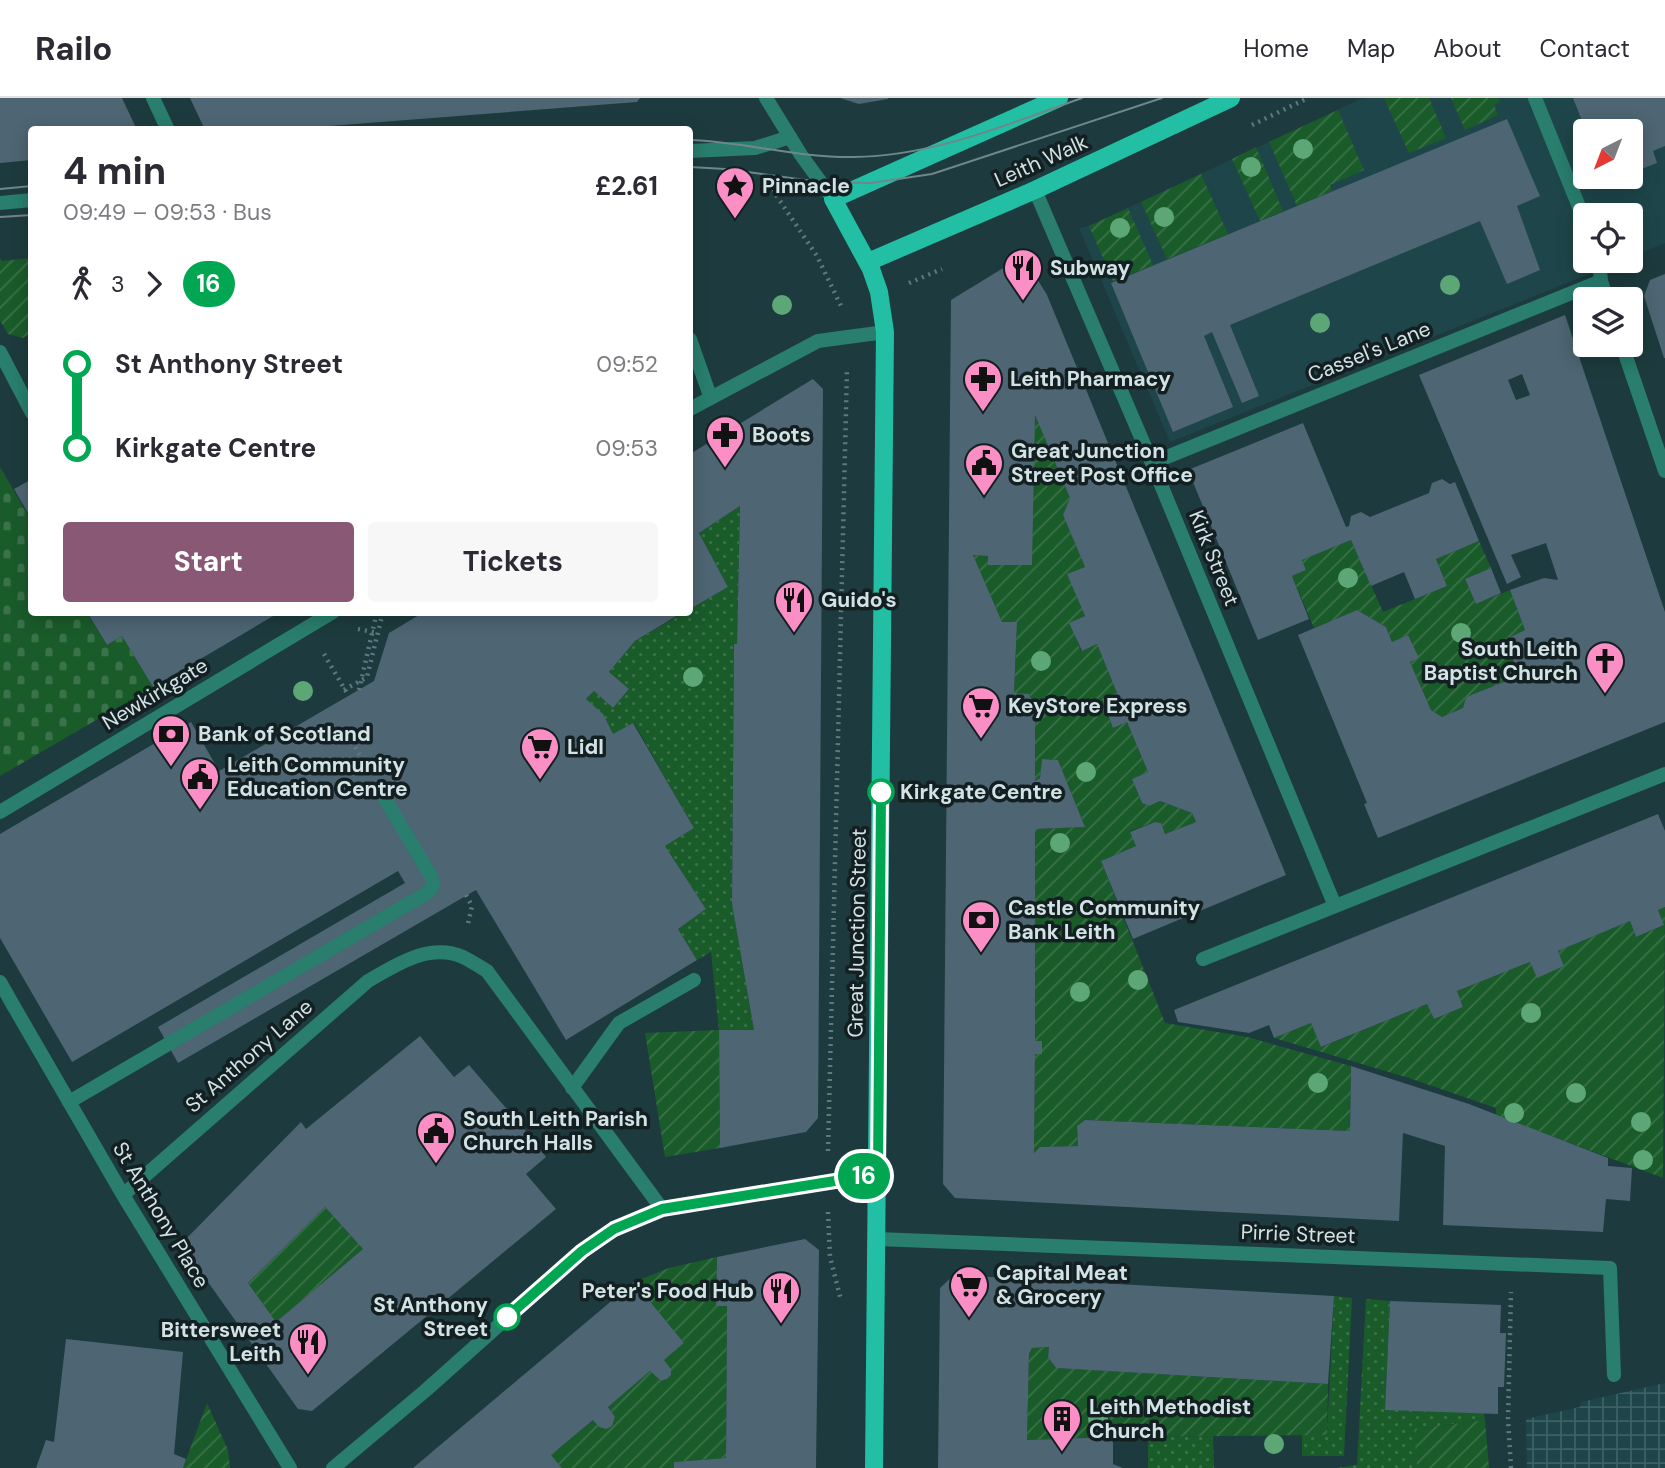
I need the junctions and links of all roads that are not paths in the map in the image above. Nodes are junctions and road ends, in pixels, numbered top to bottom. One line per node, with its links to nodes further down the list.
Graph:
1 (153, 98): 6 (street)
2 (766, 98): 7 (street)
3 (1059, 98): 10 (main road)
4 (1231, 98): 9 (main road, Leith Walk)
5 (1535, 98): 13 (street)
6 (166, 126)
7 (790, 137): 8 (street); 10 (street)
8 (693, 151)
9 (1035, 190): 14 (main road, Leith Walk); 25 (street, Kirk Street)
10 (833, 199): 14 (main road, Great Junction Street)
11 (28, 200): 12 (street)
12 (0, 203)
13 (1578, 203)
14 (868, 262): 18 (main road, Great Junction Street)
15 (1600, 273): 16 (street)
16 (1601, 281): 17 (street); 25 (street, Cassel's Lane)
17 (1603, 287)
18 (885, 331): 22 (street); 37 (main road, Great Junction Street)
19 (693, 348): 22 (street)
20 (0, 352): 23 (street)
21 (1626, 357): 26 (street)
22 (710, 396): 24 (street)
23 (28, 405)
24 (693, 407)
25 (1152, 463): 31 (street, Kirk Street)
26 (1665, 471)
27 (326, 616): 30 (street, Newkirkgate)
28 (1665, 774): 31 (street)
29 (385, 799): 36 (street)
30 (0, 812)
31 (1335, 906): 32 (street)
32 (1203, 959)
33 (694, 981): 35 (street)
34 (0, 982): 36 (street, St Anthony Place)
35 (572, 1088): 38 (street, St Anthony Lane); 39 (street)
36 (69, 1102): 38 (street, St Anthony Place)
37 (878, 1174): 39 (street); 40 (main road, Great Junction Street)
38 (123, 1195): 42 (street, St Anthony Place)
39 (662, 1209): 43 (street)
40 (877, 1239): 41 (street, Pirrie Street); 44 (main road, Great Junction Street)
41 (1614, 1375)
42 (290, 1468)
43 (333, 1468)
44 (874, 1468)

